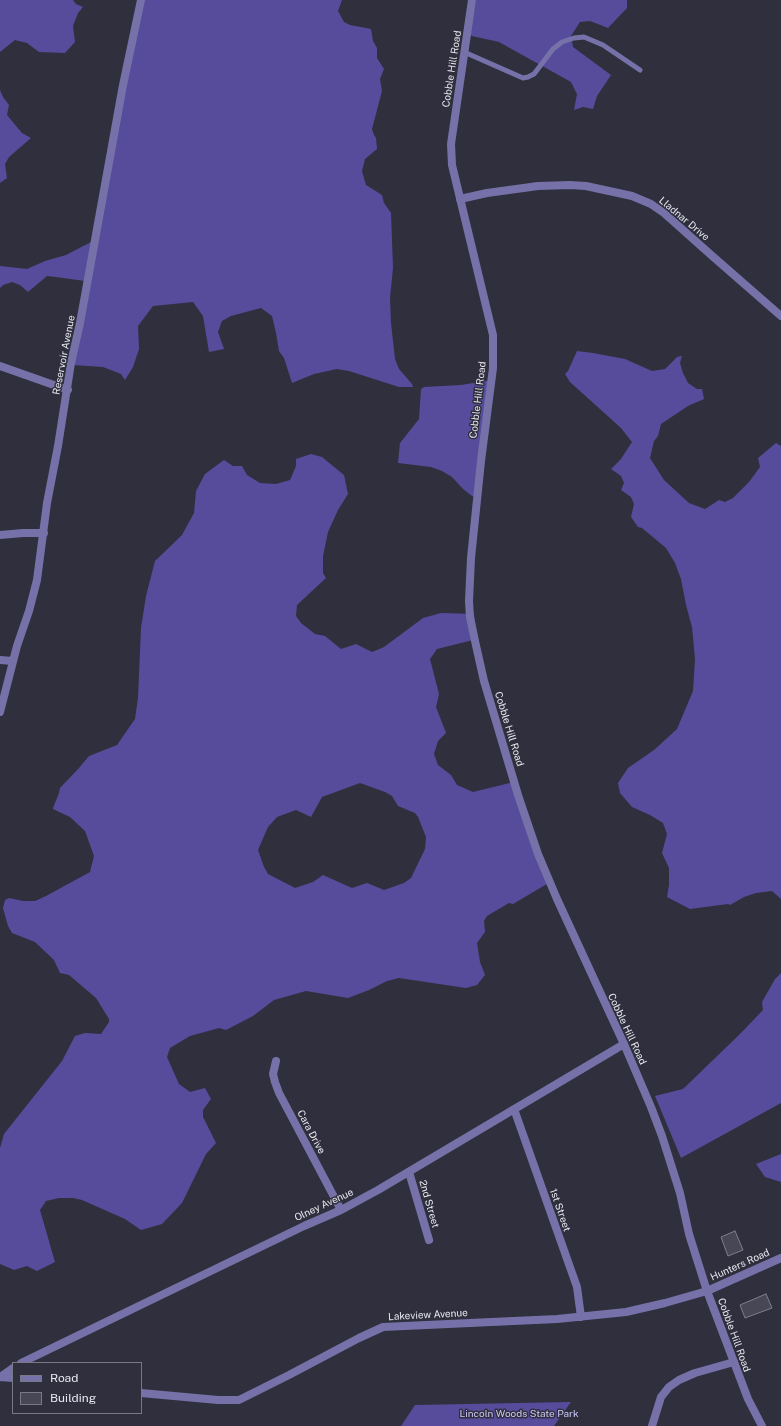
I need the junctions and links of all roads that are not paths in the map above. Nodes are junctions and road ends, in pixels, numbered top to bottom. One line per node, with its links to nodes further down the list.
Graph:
1 (141, 0): 8 (street, Reservoir Avenue)
2 (472, 0): 3 (street, Cobble Hill Road)
3 (464, 52): 4 (lane); 5 (street, Cobble Hill Road)
4 (640, 70)
5 (460, 199): 6 (street, Lladnar Drive); 14 (street, Cobble Hill Road)
6 (781, 316)
7 (0, 366): 8 (street)
8 (68, 390): 9 (street, Reservoir Avenue)
9 (44, 533): 10 (street); 12 (street, Reservoir Avenue)
10 (0, 535)
11 (0, 660): 12 (street)
12 (13, 661): 13 (street, Reservoir Avenue)
13 (0, 712)
14 (624, 1044): 16 (street, Olney Avenue); 21 (street, Cobble Hill Road)
15 (276, 1061): 18 (street, Cara Drive)
16 (514, 1109): 17 (street, Olney Avenue); 22 (street, 1st Street)
17 (409, 1172): 18 (street, Olney Avenue); 19 (street, 2nd Street)
18 (341, 1210): 23 (street, Olney Avenue)
19 (429, 1240)
20 (781, 1258): 21 (street, Hunters Road)
21 (707, 1291): 22 (street, Lakeview Avenue); 24 (street, Cobble Hill Road)
22 (581, 1317): 28 (street, Lakeview Avenue)
23 (23, 1362)
24 (734, 1362): 29 (street); 30 (street, Cobble Hill Road)
25 (12, 1369): 26 (street)
26 (0, 1377): 27 (street)
27 (12, 1378)
28 (142, 1393)
29 (652, 1426)
30 (762, 1426)

